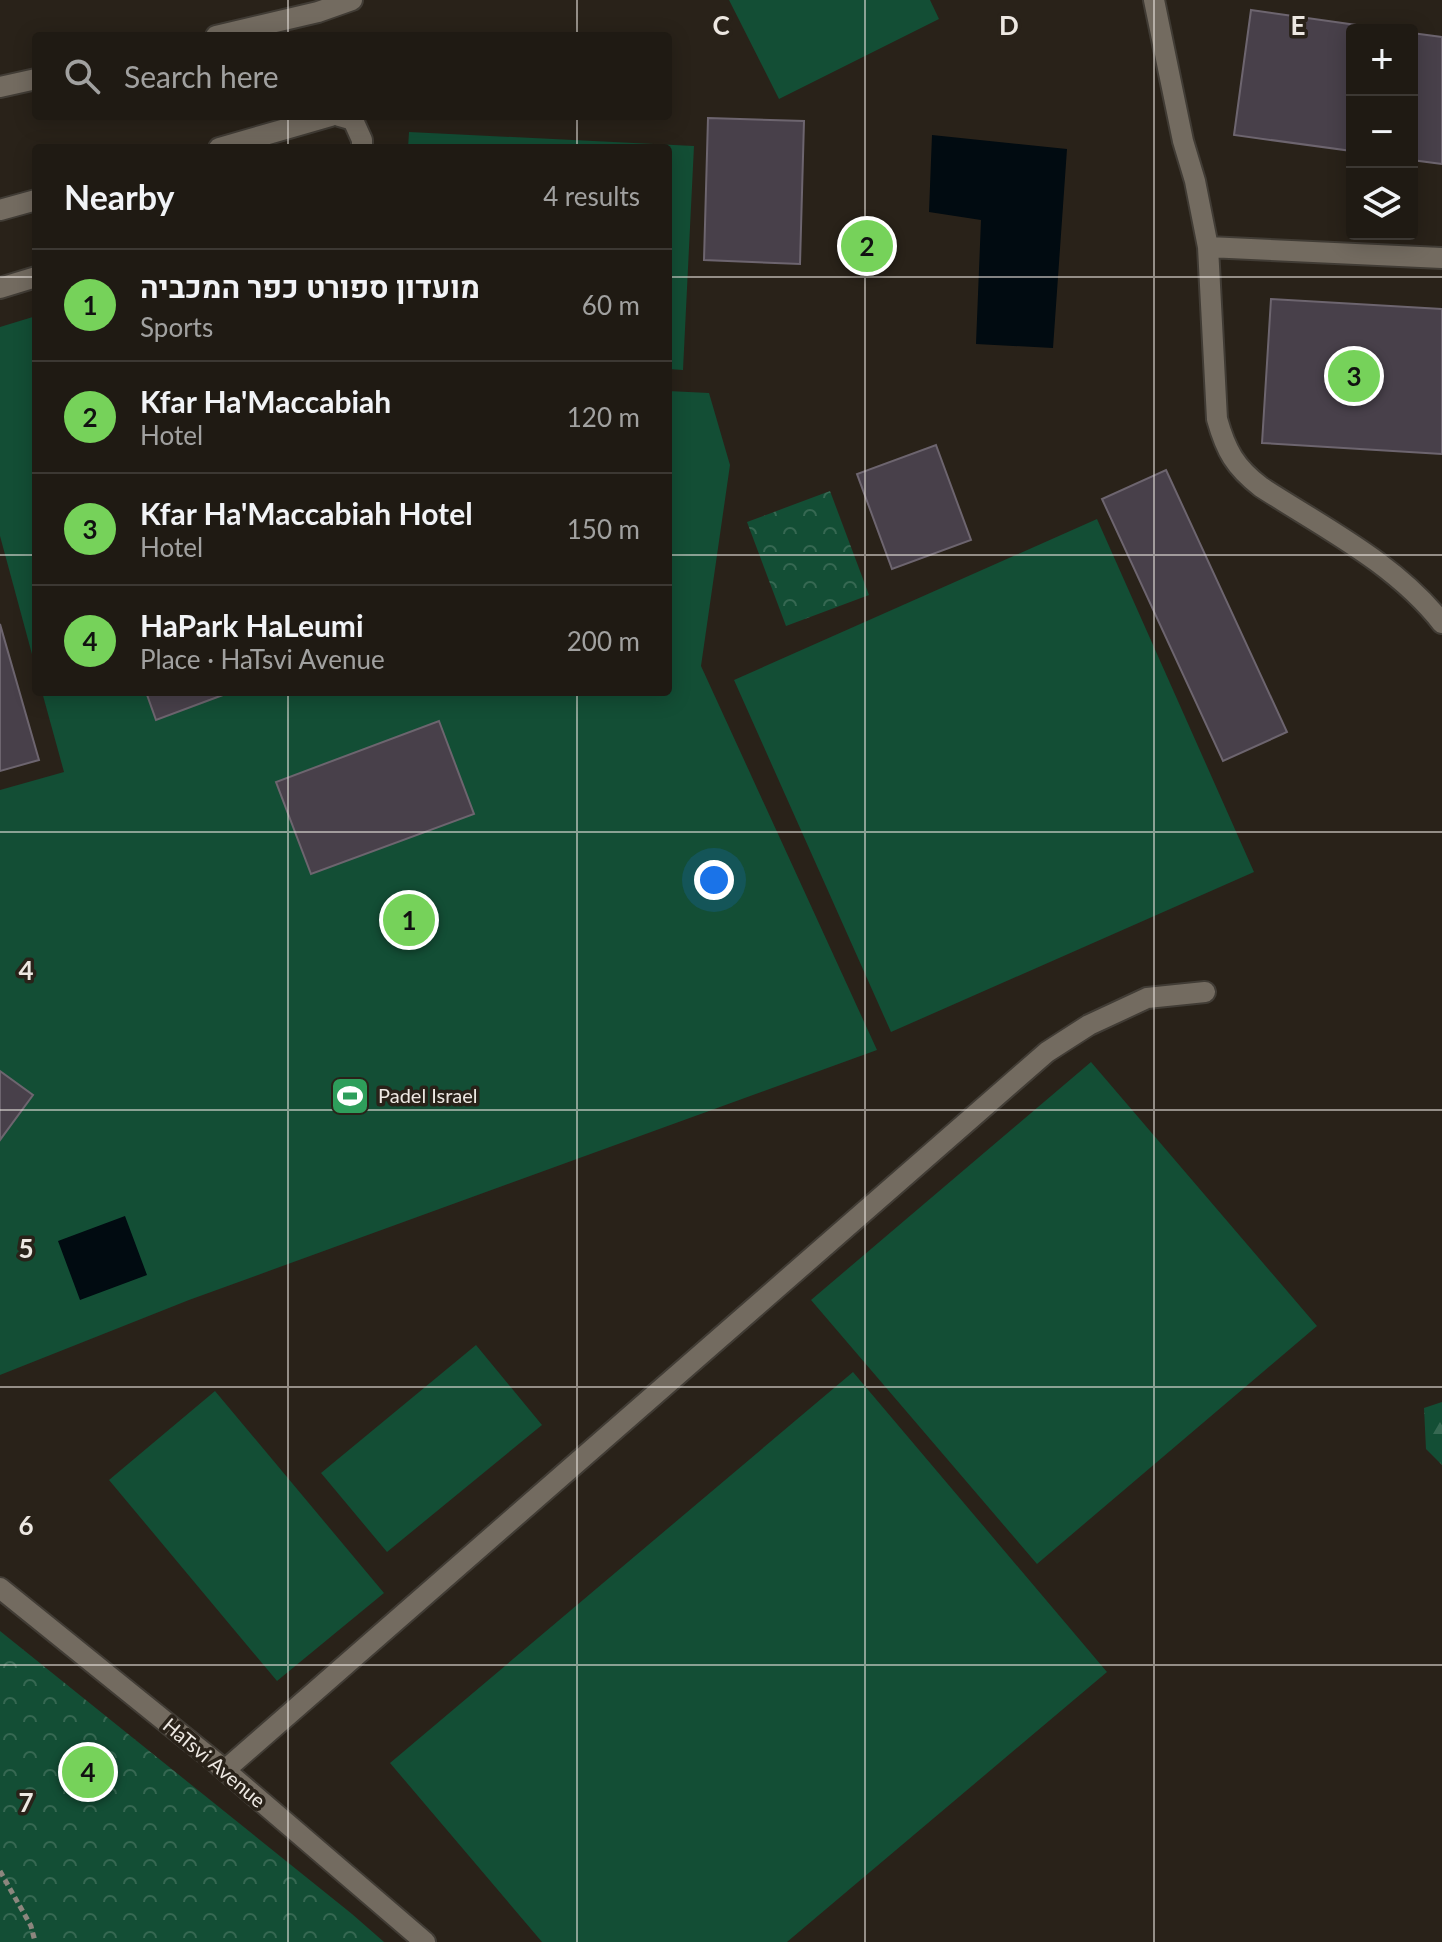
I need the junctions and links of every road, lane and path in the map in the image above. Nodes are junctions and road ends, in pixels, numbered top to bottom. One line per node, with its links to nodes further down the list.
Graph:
1 (352, 0): 3 (street)
2 (1154, 0): 12 (street)
3 (233, 32)
4 (32, 80): 5 (street)
5 (0, 87)
6 (317, 120): 8 (street)
7 (353, 120): 9 (street)
8 (233, 144)
9 (362, 144)
10 (32, 201): 11 (street)
11 (0, 210)
12 (1208, 247): 13 (street); 16 (street)
13 (1442, 258)
14 (32, 278): 15 (street)
15 (0, 288)
16 (1442, 623)
17 (1205, 992): 19 (street)
18 (0, 1588): 19 (street, HaTsvi Avenue)
19 (225, 1770): 22 (street, HaTsvi Avenue)
20 (0, 1871): 21 (path)
21 (35, 1942)
22 (425, 1942)

